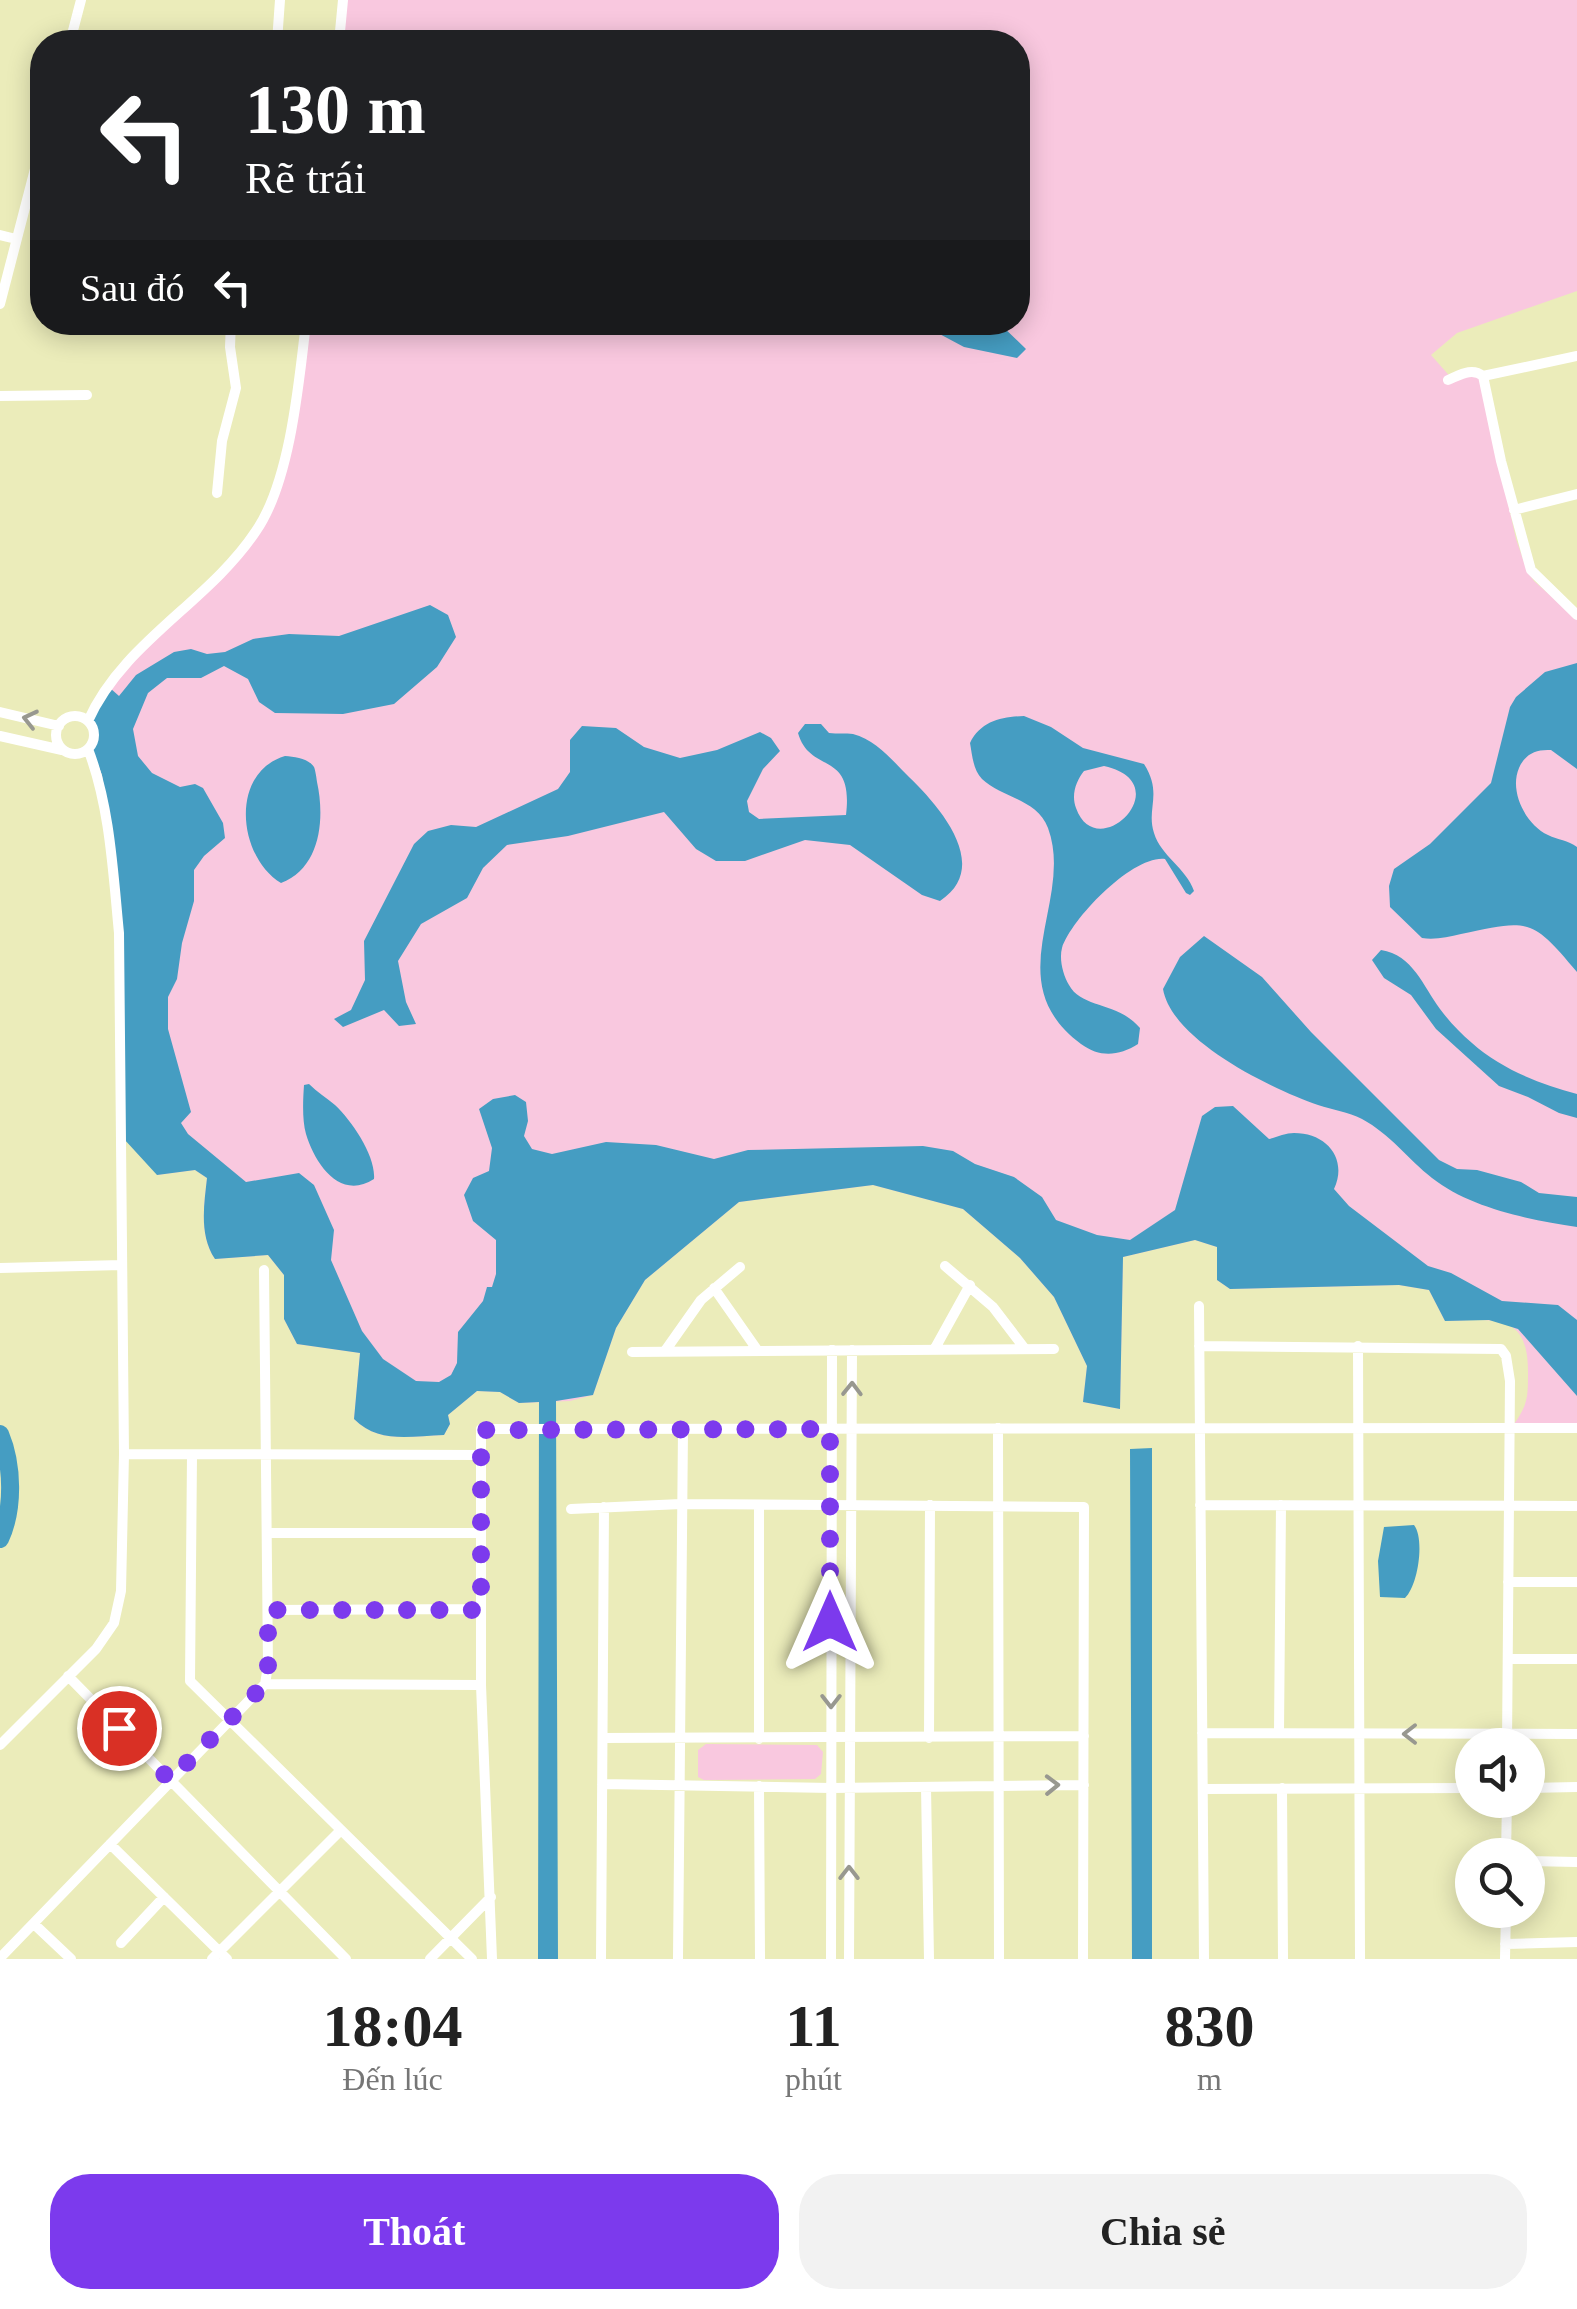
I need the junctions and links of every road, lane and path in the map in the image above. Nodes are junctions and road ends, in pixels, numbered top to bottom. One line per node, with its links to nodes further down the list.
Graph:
1 (81, 0): 4 (street)
2 (280, 0): 5 (street)
3 (344, 0): 6 (street)
4 (73, 30)
5 (278, 30)
6 (340, 30)
7 (30, 186): 9 (street)
8 (0, 235): 9 (street)
9 (16, 238): 10 (street)
10 (0, 304)
11 (230, 335): 18 (street)
12 (304, 335): 23 (street)
13 (1577, 356): 14 (street)
14 (1484, 376): 15 (street); 20 (street)
15 (1448, 380)
16 (86, 395): 17 (street)
17 (0, 396)
18 (217, 492)
19 (1577, 494): 20 (street)
20 (1514, 510): 21 (street)
21 (1577, 615)
22 (0, 712): 24 (street, one-way to 22)
23 (88, 721): 24 (street); 26 (street)
24 (59, 726): 27 (street)
25 (0, 736): 27 (street)
26 (88, 749): 27 (street); 28 (street)
27 (64, 750)
28 (122, 1265): 31 (street); 54 (street)
29 (945, 1266): 33 (street)
30 (740, 1267): 34 (street)
31 (0, 1268)
32 (264, 1270): 57 (street)
33 (970, 1285): 39 (street); 42 (street)
34 (714, 1288): 43 (street); 45 (street)
35 (1198, 1306): 36 (street)
36 (1199, 1346): 37 (street); 47 (street)
37 (1358, 1346): 48 (street); 49 (street)
38 (1054, 1348): 39 (street)
39 (1025, 1349): 42 (street)
40 (832, 1350): 41 (street); 43 (street); 52 (street)
41 (852, 1350): 42 (street); 53 (street, one-way to 41)
42 (934, 1350)
43 (758, 1351): 45 (street)
44 (632, 1352): 45 (street)
45 (665, 1352)
46 (998, 1428): 47 (street); 53 (street); 66 (street)
47 (1200, 1428): 48 (street); 63 (street)
48 (1358, 1428): 49 (street); 65 (street)
49 (1510, 1428): 50 (street); 67 (street)
50 (1577, 1428)
51 (683, 1429): 52 (street); 56 (street); 58 (street)
52 (830, 1429): 53 (street); 61 (street)
53 (851, 1429): 62 (street)
54 (124, 1454): 55 (street); 79 (street)
55 (192, 1455): 57 (street); 82 (street)
56 (481, 1455): 57 (street); 71 (street)
57 (266, 1456): 72 (street)
58 (682, 1504): 60 (street); 69 (street); 93 (street)
59 (930, 1504): 62 (street); 66 (street); 95 (street)
60 (759, 1505): 61 (street); 94 (street)
61 (830, 1505): 62 (street); 96 (street, one-way to 96)
62 (850, 1505): 97 (street)
63 (1200, 1505): 64 (street); 84 (street)
64 (1281, 1505): 65 (street); 85 (street)
65 (1358, 1505): 67 (street); 86 (street)
66 (998, 1506): 88 (street); 90 (street)
67 (1509, 1506): 68 (street); 73 (street)
68 (1577, 1506)
69 (604, 1507): 70 (street); 92 (street)
70 (571, 1508)
71 (481, 1533): 72 (street); 76 (street)
72 (267, 1534): 75 (street)
73 (1508, 1582): 74 (street); 78 (street)
74 (1577, 1582)
75 (268, 1610): 76 (street); 80 (street)
76 (481, 1610): 81 (street)
77 (1577, 1658): 78 (street)
78 (1508, 1659): 83 (street)
79 (68, 1676): 98 (street); 99 (street)
80 (265, 1684): 81 (street); 82 (street)
81 (481, 1685): 120 (street)
82 (230, 1720): 99 (street); 114 (street)
83 (1507, 1728)
84 (1202, 1733): 85 (street); 109 (street)
85 (1279, 1733): 86 (street)
86 (1359, 1734): 91 (street, one-way to 86); 111 (street)
87 (1577, 1734): 89 (street)
88 (1084, 1736): 90 (street); 102 (street)
89 (1545, 1736)
90 (998, 1737): 95 (street); 105 (street)
91 (1455, 1737)
92 (603, 1738): 93 (street); 100 (street)
93 (680, 1738): 94 (street); 101 (street)
94 (759, 1738): 96 (street)
95 (929, 1738): 97 (street)
96 (830, 1739): 97 (street); 107 (street)
97 (849, 1739): 108 (street)
98 (0, 1744)
99 (170, 1780): 115 (street); 118 (street)
100 (602, 1784): 101 (street); 134 (street)
101 (679, 1785): 103 (street); 135 (street)
102 (1084, 1785): 105 (street, one-way to 102); 141 (street)
103 (759, 1786): 107 (street); 136 (street)
104 (926, 1786): 105 (street); 108 (street); 139 (street)
105 (998, 1786): 140 (street)
106 (1577, 1787): 113 (street)
107 (831, 1788): 108 (street); 137 (street)
108 (849, 1788): 138 (street, one-way to 108)
109 (1203, 1788): 110 (street); 142 (street)
110 (1282, 1788): 111 (street); 143 (street)
111 (1359, 1788): 112 (street); 144 (street)
112 (1455, 1788)
113 (1545, 1788)
114 (342, 1830): 118 (street); 123 (street)
115 (110, 1844): 119 (street); 121 (street)
116 (1545, 1862): 117 (street)
117 (1577, 1862)
118 (280, 1892): 127 (street); 130 (street)
119 (164, 1897): 125 (street); 127 (street)
120 (491, 1897): 123 (street); 133 (street)
121 (34, 1924): 128 (street); 129 (street)
122 (1505, 1928): 126 (street)
123 (450, 1938): 131 (street); 132 (street)
124 (1577, 1942): 126 (street)
125 (121, 1943)
126 (1505, 1944): 145 (street)
127 (220, 1957)
128 (0, 1958)
129 (71, 1959)
130 (346, 1959)
131 (430, 1959)
132 (472, 1959)
133 (492, 1959)
134 (601, 1959)
135 (678, 1959)
136 (760, 1959)
137 (831, 1959)
138 (849, 1959)
139 (929, 1959)
140 (999, 1959)
141 (1082, 1959)
142 (1204, 1959)
143 (1283, 1959)
144 (1360, 1959)
145 (1505, 1959)

